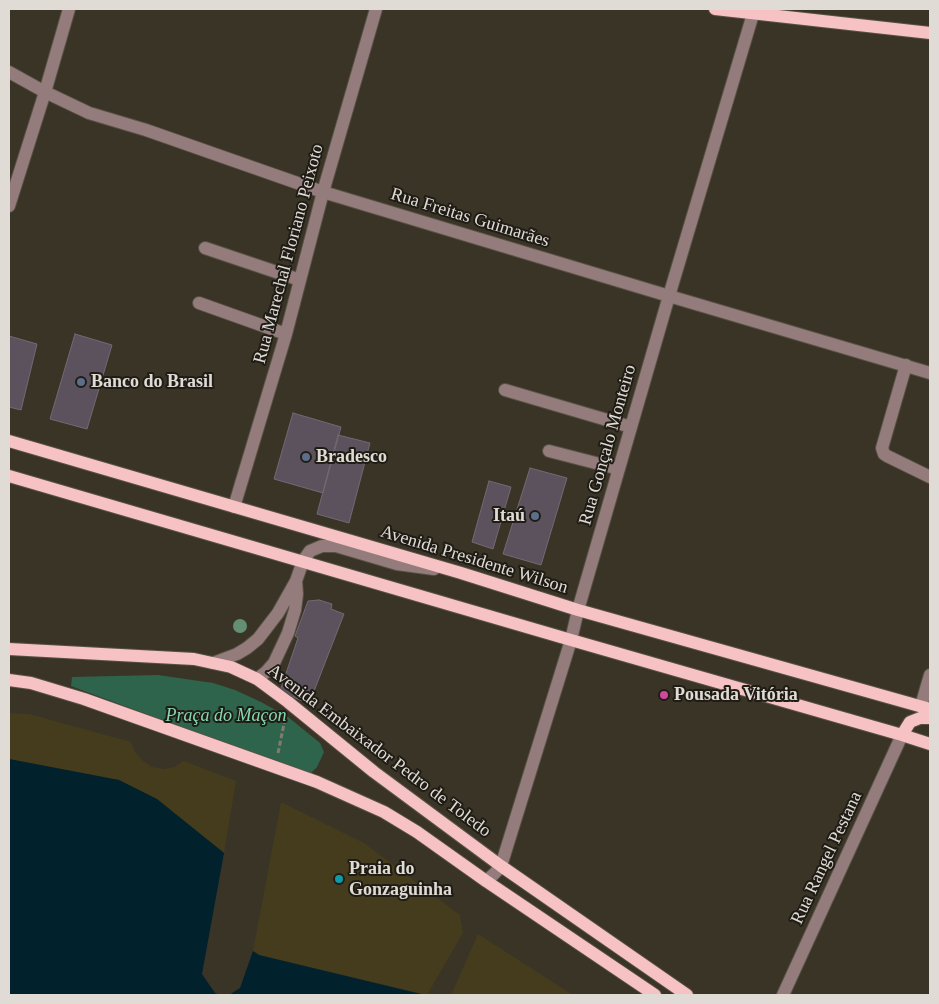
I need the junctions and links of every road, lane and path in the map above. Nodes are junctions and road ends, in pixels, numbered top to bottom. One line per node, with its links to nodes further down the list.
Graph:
1 (69, 9): 7 (street)
2 (376, 9): 8 (street, Rua Marechal Floriano Peixoto)
3 (715, 9): 4 (main road)
4 (753, 14): 5 (main road); 12 (street, Rua Gonçalo Monteiro)
5 (930, 33)
6 (9, 72): 7 (street, Rua Freitas Guimarães)
7 (45, 92): 8 (street, Rua Freitas Guimarães); 9 (street)
8 (323, 192): 11 (street, Rua Marechal Floriano Peixoto); 12 (street, Rua Freitas Guimarães)
9 (9, 206)
10 (205, 248): 11 (street)
11 (300, 280): 14 (street, Rua Marechal Floriano Peixoto)
12 (669, 296): 15 (street, Rua Freitas Guimarães); 18 (street, Rua Gonçalo Monteiro)
13 (199, 303): 14 (street)
14 (286, 334): 24 (street, Rua Marechal Floriano Peixoto)
15 (906, 365): 16 (street, Rua Freitas Guimarães); 23 (street)
16 (930, 373)
17 (505, 390): 18 (street)
18 (631, 427): 21 (street, Rua Gonçalo Monteiro)
19 (9, 441): 24 (main road, Avenida Presidente Wilson)
20 (549, 451): 21 (street)
21 (619, 468): 28 (street, Rua Gonçalo Monteiro)
22 (9, 476): 25 (main road)
23 (930, 477)
24 (234, 507): 26 (main road, Avenida Presidente Wilson)
25 (303, 561): 26 (street); 27 (street); 29 (main road)
26 (461, 573): 28 (main road, Avenida Presidente Wilson)
27 (296, 581): 31 (street); 33 (street)
28 (578, 610): 29 (street, Rua Gonçalo Monteiro); 36 (main road, Avenida Presidente Wilson)
29 (571, 640): 38 (main road); 41 (street, Rua Gonçalo Monteiro)
30 (9, 649): 31 (main road, Avenida Embaixador Pedro de Toledo)
31 (213, 663): 33 (main road, Avenida Embaixador Pedro de Toledo)
32 (930, 675): 36 (street)
33 (257, 679): 35 (main road, Avenida Embaixador Pedro de Toledo)
34 (9, 680): 40 (main road)
35 (288, 702): 40 (path); 41 (main road, Avenida Embaixador Pedro de Toledo)
36 (926, 708)
37 (930, 718): 38 (main road)
38 (902, 734): 39 (main road); 45 (street, Rua Rangel Pestana)
39 (930, 744)
40 (276, 768): 42 (main road)
41 (501, 866): 42 (street, Rua Gonçalo Monteiro); 44 (main road, Avenida Embaixador Pedro de Toledo)
42 (486, 881): 43 (main road)
43 (655, 995)
44 (687, 995)
45 (783, 995)

